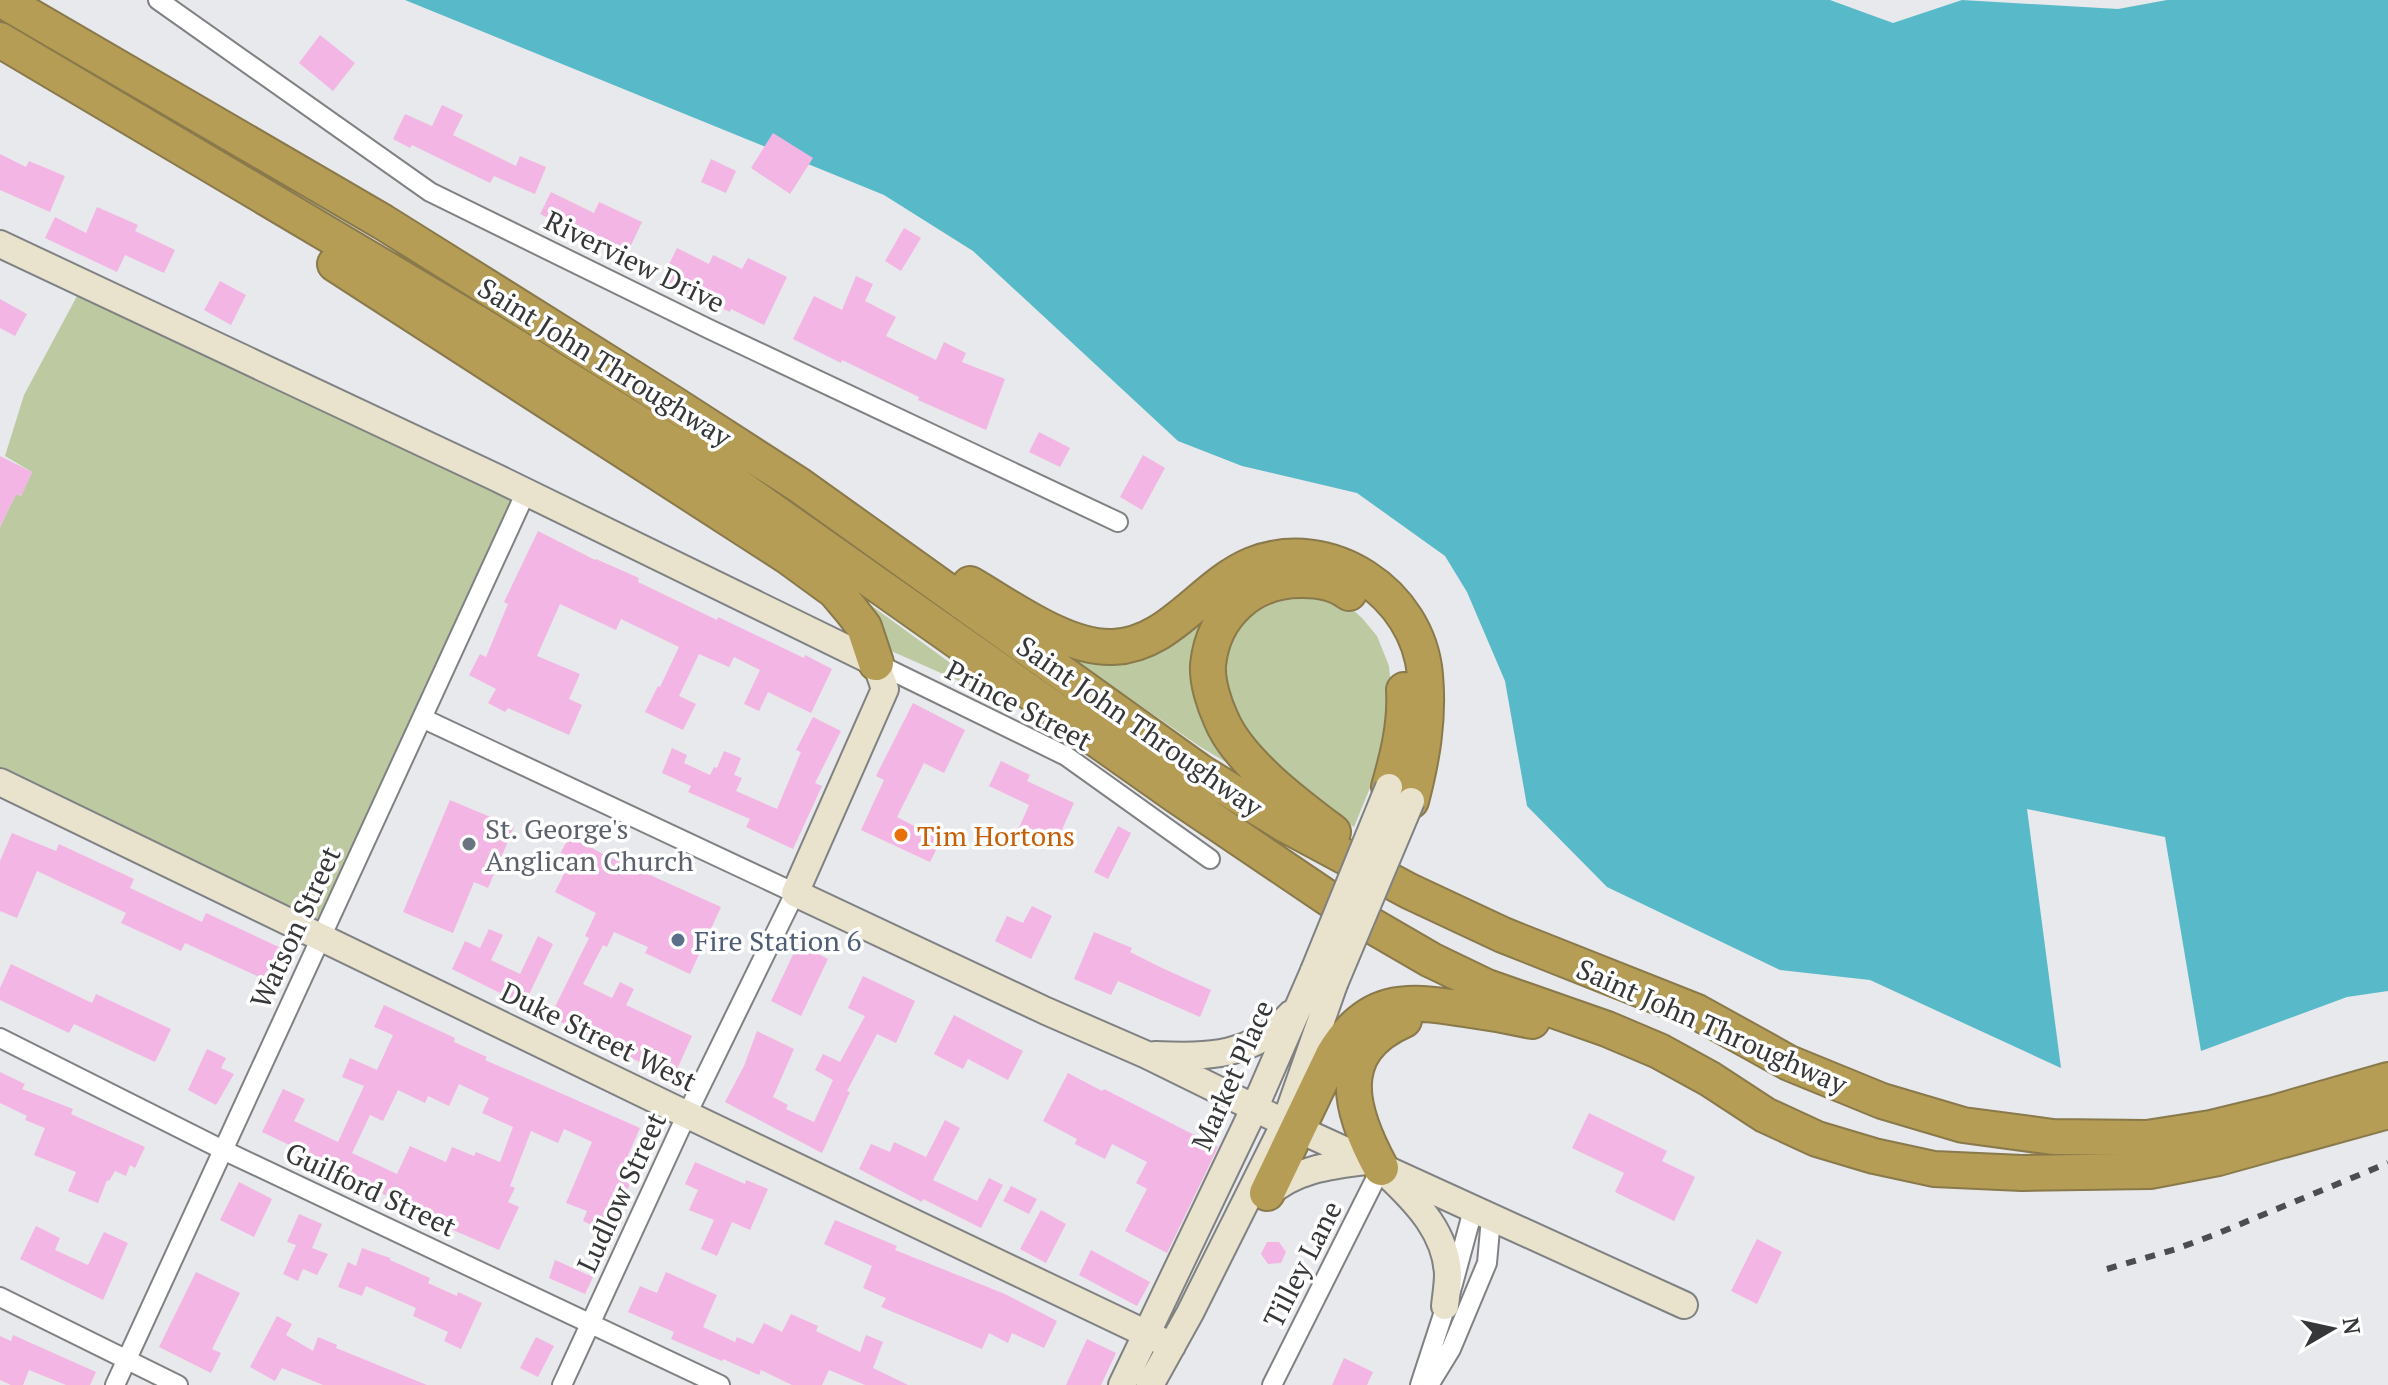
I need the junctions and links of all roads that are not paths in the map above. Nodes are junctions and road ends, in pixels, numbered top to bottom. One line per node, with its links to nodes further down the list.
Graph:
1 (2, 0): 6 (highway, Saint John Throughway)
2 (158, 0): 8 (street, Riverview Drive)
3 (0, 40): 4 (highway, Saint John Throughway)
4 (40, 64): 9 (highway); 14 (highway, Saint John Throughway)
5 (0, 244): 7 (street)
6 (799, 485): 12 (highway); 15 (highway, Saint John Throughway)
7 (526, 492): 9 (street); 10 (street, Watson Street)
8 (1118, 522)
9 (876, 663): 13 (street, Prince Street); 16 (street)
10 (422, 718): 16 (street); 17 (street, Watson Street)
11 (0, 782): 17 (street, Duke Street West)
12 (1400, 794): 15 (highway); 18 (street, Market Place, bridge)
13 (1210, 859)
14 (1274, 862): 27 (highway, Saint John Throughway); 32 (highway, Saint John Throughway)
15 (1409, 891): 30 (highway, Saint John Throughway)
16 (795, 893): 22 (street); 26 (street, Ludlow Street)
17 (320, 938): 26 (street, Duke Street West); 29 (street, Watson Street)
18 (1324, 977): 19 (street, Market Place); 28 (street, Market Place)
19 (1299, 1005): 22 (street); 24 (street, Market Place)
20 (1451, 1007): 27 (highway); 28 (highway); 31 (highway)
21 (0, 1038): 29 (street, Guilford Street)
22 (1147, 1055): 24 (street)
23 (2388, 1080): 30 (highway, Saint John Throughway)
24 (1254, 1109): 28 (street); 40 (street, Market Place)
25 (2388, 1111): 30 (highway, Saint John Throughway)
26 (687, 1114): 39 (street, Ludlow Street); 40 (street, Duke Street West)
27 (1765, 1115): 32 (highway, Saint John Throughway)
28 (1291, 1126): 31 (street); 33 (highway); 38 (street, Market Place)
29 (223, 1150): 39 (street, Guilford Street); 42 (street, Watson Street)
30 (2148, 1154): 32 (highway, Saint John Throughway)
31 (1374, 1164): 33 (street); 34 (street); 37 (street); 49 (street, Tilley Lane)
32 (2022, 1173)
33 (1267, 1193): 38 (street)
34 (1482, 1214): 36 (street); 37 (street); 51 (street)
35 (0, 1297): 42 (street)
36 (1684, 1305)
37 (1445, 1306): 50 (street)
38 (1190, 1313): 41 (street, Market Place)
39 (591, 1324): 45 (street, Ludlow Street); 46 (street, Guilford Street)
40 (1146, 1332): 41 (street, Duke Street West); 47 (street, Market Place)
41 (1172, 1346): 48 (street, Market Place)
42 (126, 1360): 43 (street, Watson Street); 44 (street)
43 (115, 1385)
44 (178, 1385)
45 (562, 1385)
46 (720, 1385)
47 (1122, 1385)
48 (1150, 1385)
49 (1272, 1385)
50 (1420, 1385)
51 (1429, 1385)

